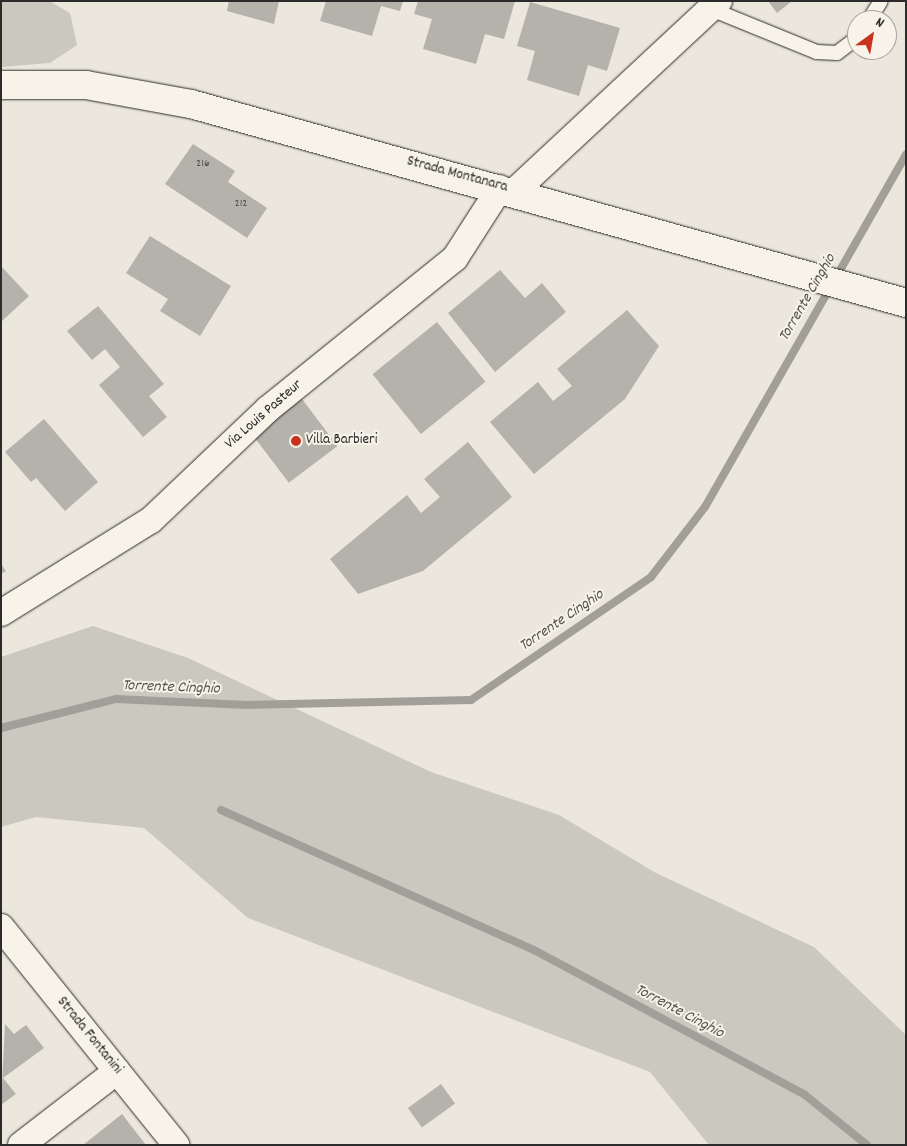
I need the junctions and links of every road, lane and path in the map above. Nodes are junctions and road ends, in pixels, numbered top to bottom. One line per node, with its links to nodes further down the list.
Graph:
1 (715, 5): 2 (lane); 4 (street, Via Louis Pasteur)
2 (847, 46)
3 (1, 85): 4 (main road, Strada Montanara)
4 (508, 189): 5 (main road, Strada Montanara); 6 (street, Via Louis Pasteur)
5 (897, 300)
6 (1, 613)
7 (1, 926): 8 (street, Strada Fontanini)
8 (117, 1072): 9 (street); 10 (street, Strada Fontanini)
9 (22, 1145)
10 (176, 1145)

